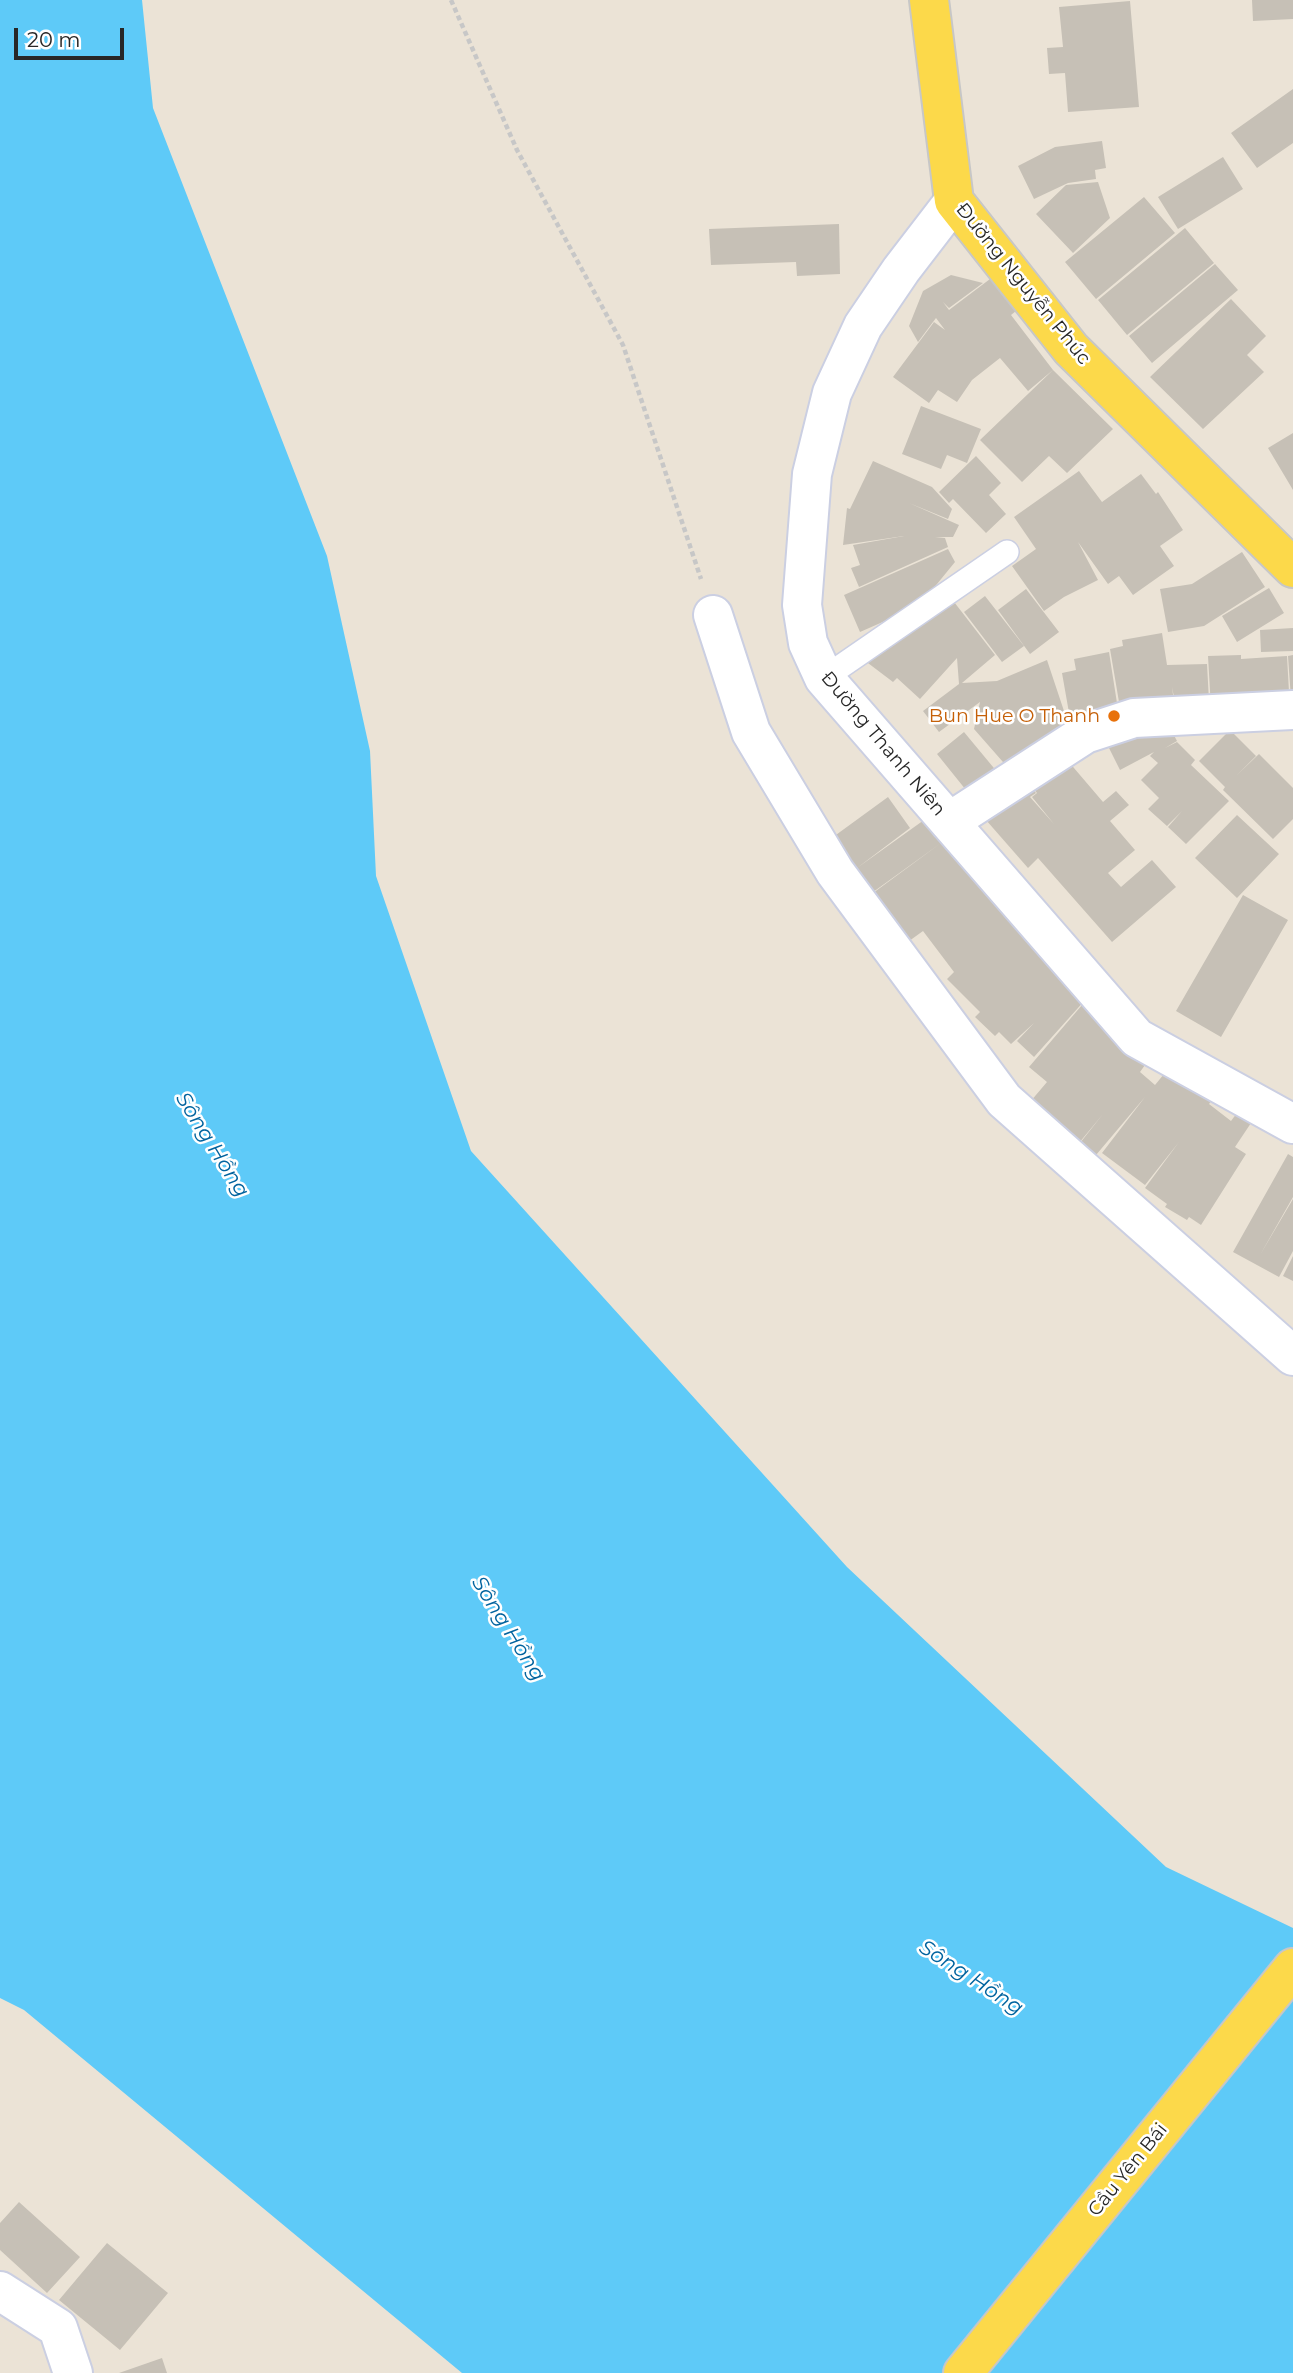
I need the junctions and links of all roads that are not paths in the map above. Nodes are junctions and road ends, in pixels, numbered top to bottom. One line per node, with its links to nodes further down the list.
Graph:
1 (929, 0): 2 (main road, Đường Nguyễn Phúc)
2 (954, 201): 4 (main road, Đường Nguyễn Phúc); 6 (street, Đường Thanh Niên)
3 (1007, 552): 6 (lane)
4 (1293, 568)
5 (713, 615): 10 (street)
6 (824, 678): 8 (street, Đường Thanh Niên)
7 (1293, 710): 8 (street)
8 (950, 822): 9 (street, Đường Thanh Niên)
9 (1293, 1124)
10 (1293, 1356)
11 (1293, 1968): 14 (main road, Cầu Yên Bái)
12 (0, 2291): 13 (street)
13 (73, 2373)
14 (963, 2373)

